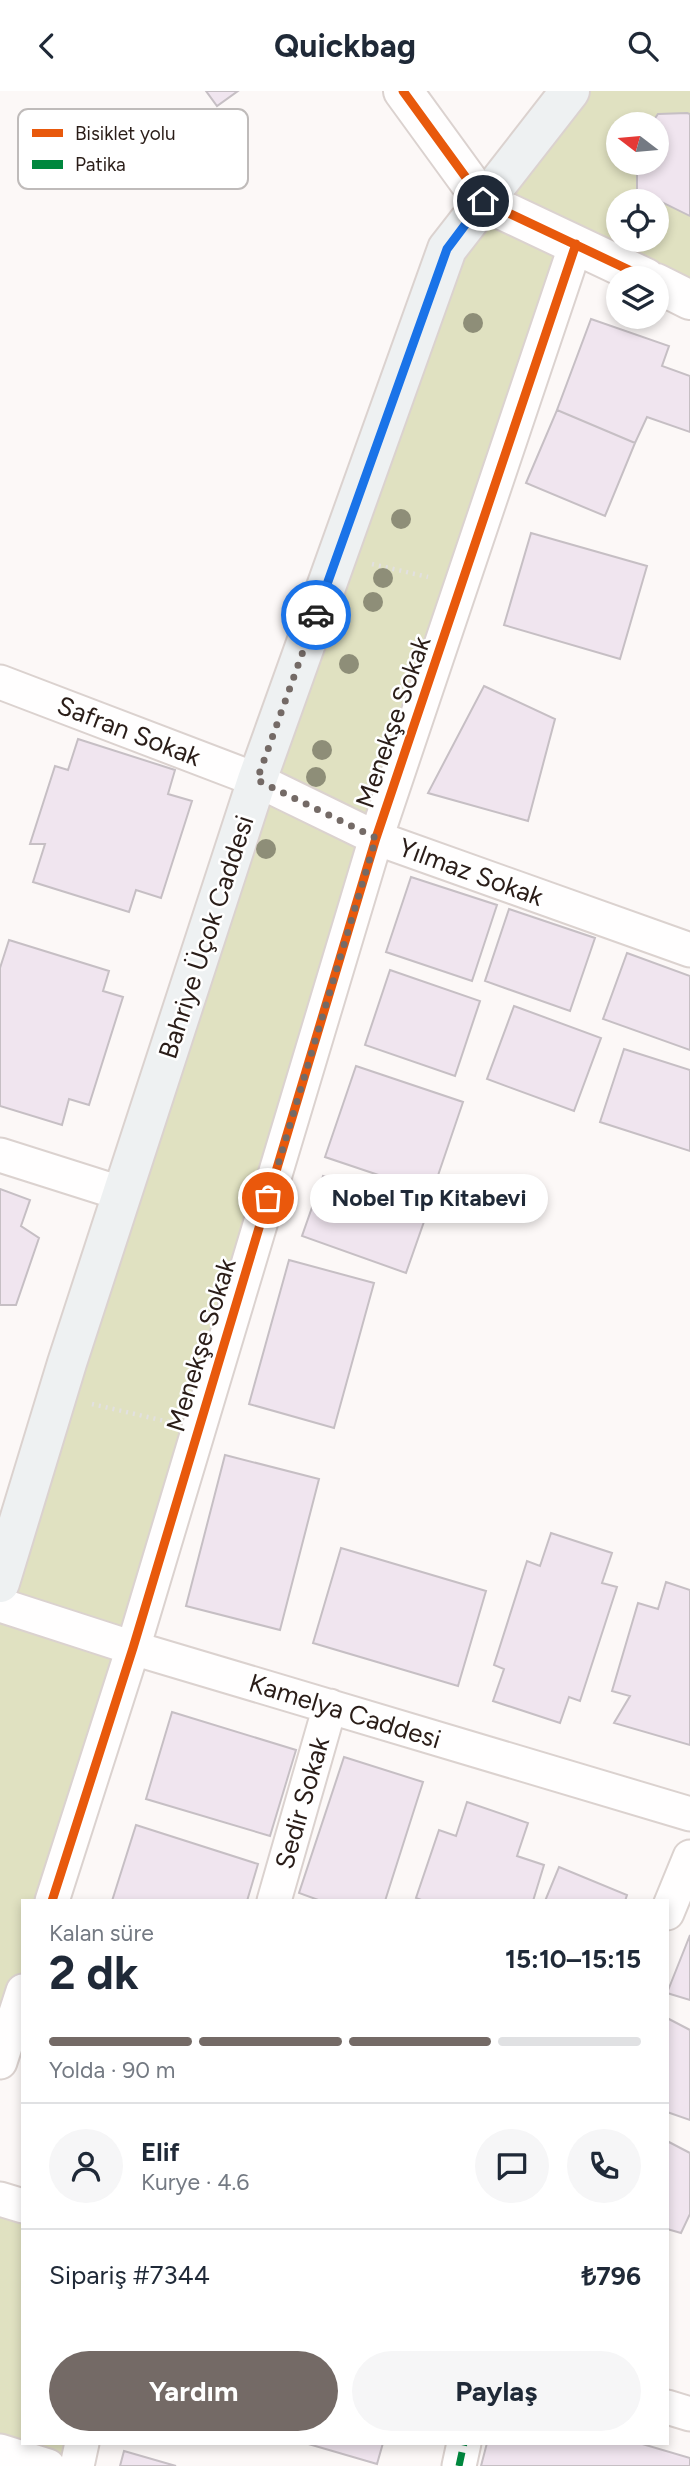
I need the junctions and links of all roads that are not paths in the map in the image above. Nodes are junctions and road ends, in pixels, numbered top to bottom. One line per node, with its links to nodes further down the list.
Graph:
1 (403, 91): 3 (street)
2 (570, 91): 3 (main road, Bahriye Üçok Caddesi)
3 (483, 201): 4 (street); 9 (main road, Bahriye Üçok Caddesi)
4 (576, 244): 5 (street); 10 (street, Menekşe Sokak)
5 (621, 266)
6 (669, 290): 7 (street)
7 (690, 300)
8 (0, 682): 9 (street, Safran Sokak)
9 (257, 780): 10 (street, Yılmaz Sokak); 13 (main road, Bahriye Üçok Caddesi)
10 (376, 838): 11 (street, Yılmaz Sokak); 16 (street, Menekşe Sokak)
11 (690, 950)
12 (0, 1155): 13 (street)
13 (123, 1194): 14 (main road, Bahriye Üçok Caddesi)
14 (0, 1583)
15 (0, 1605): 16 (street, Kamelya Caddesi)
16 (132, 1648): 17 (street, Kamelya Caddesi); 20 (street, Menekşe Sokak)
17 (330, 1706): 18 (street, Kamelya Caddesi); 21 (street, Sedir Sokak)
18 (690, 1814)
19 (690, 1857): 22 (street)
20 (53, 1899)
21 (275, 1899)
22 (669, 1908)
23 (21, 1997): 24 (street)
24 (0, 2062)
25 (0, 2199): 26 (street)
26 (21, 2205)
27 (669, 2408): 28 (street)
28 (690, 2414)
29 (82, 2445): 33 (street)
30 (464, 2445): 34 (street)
31 (0, 2451): 32 (street)
32 (48, 2466)
33 (77, 2466)
34 (459, 2466)

